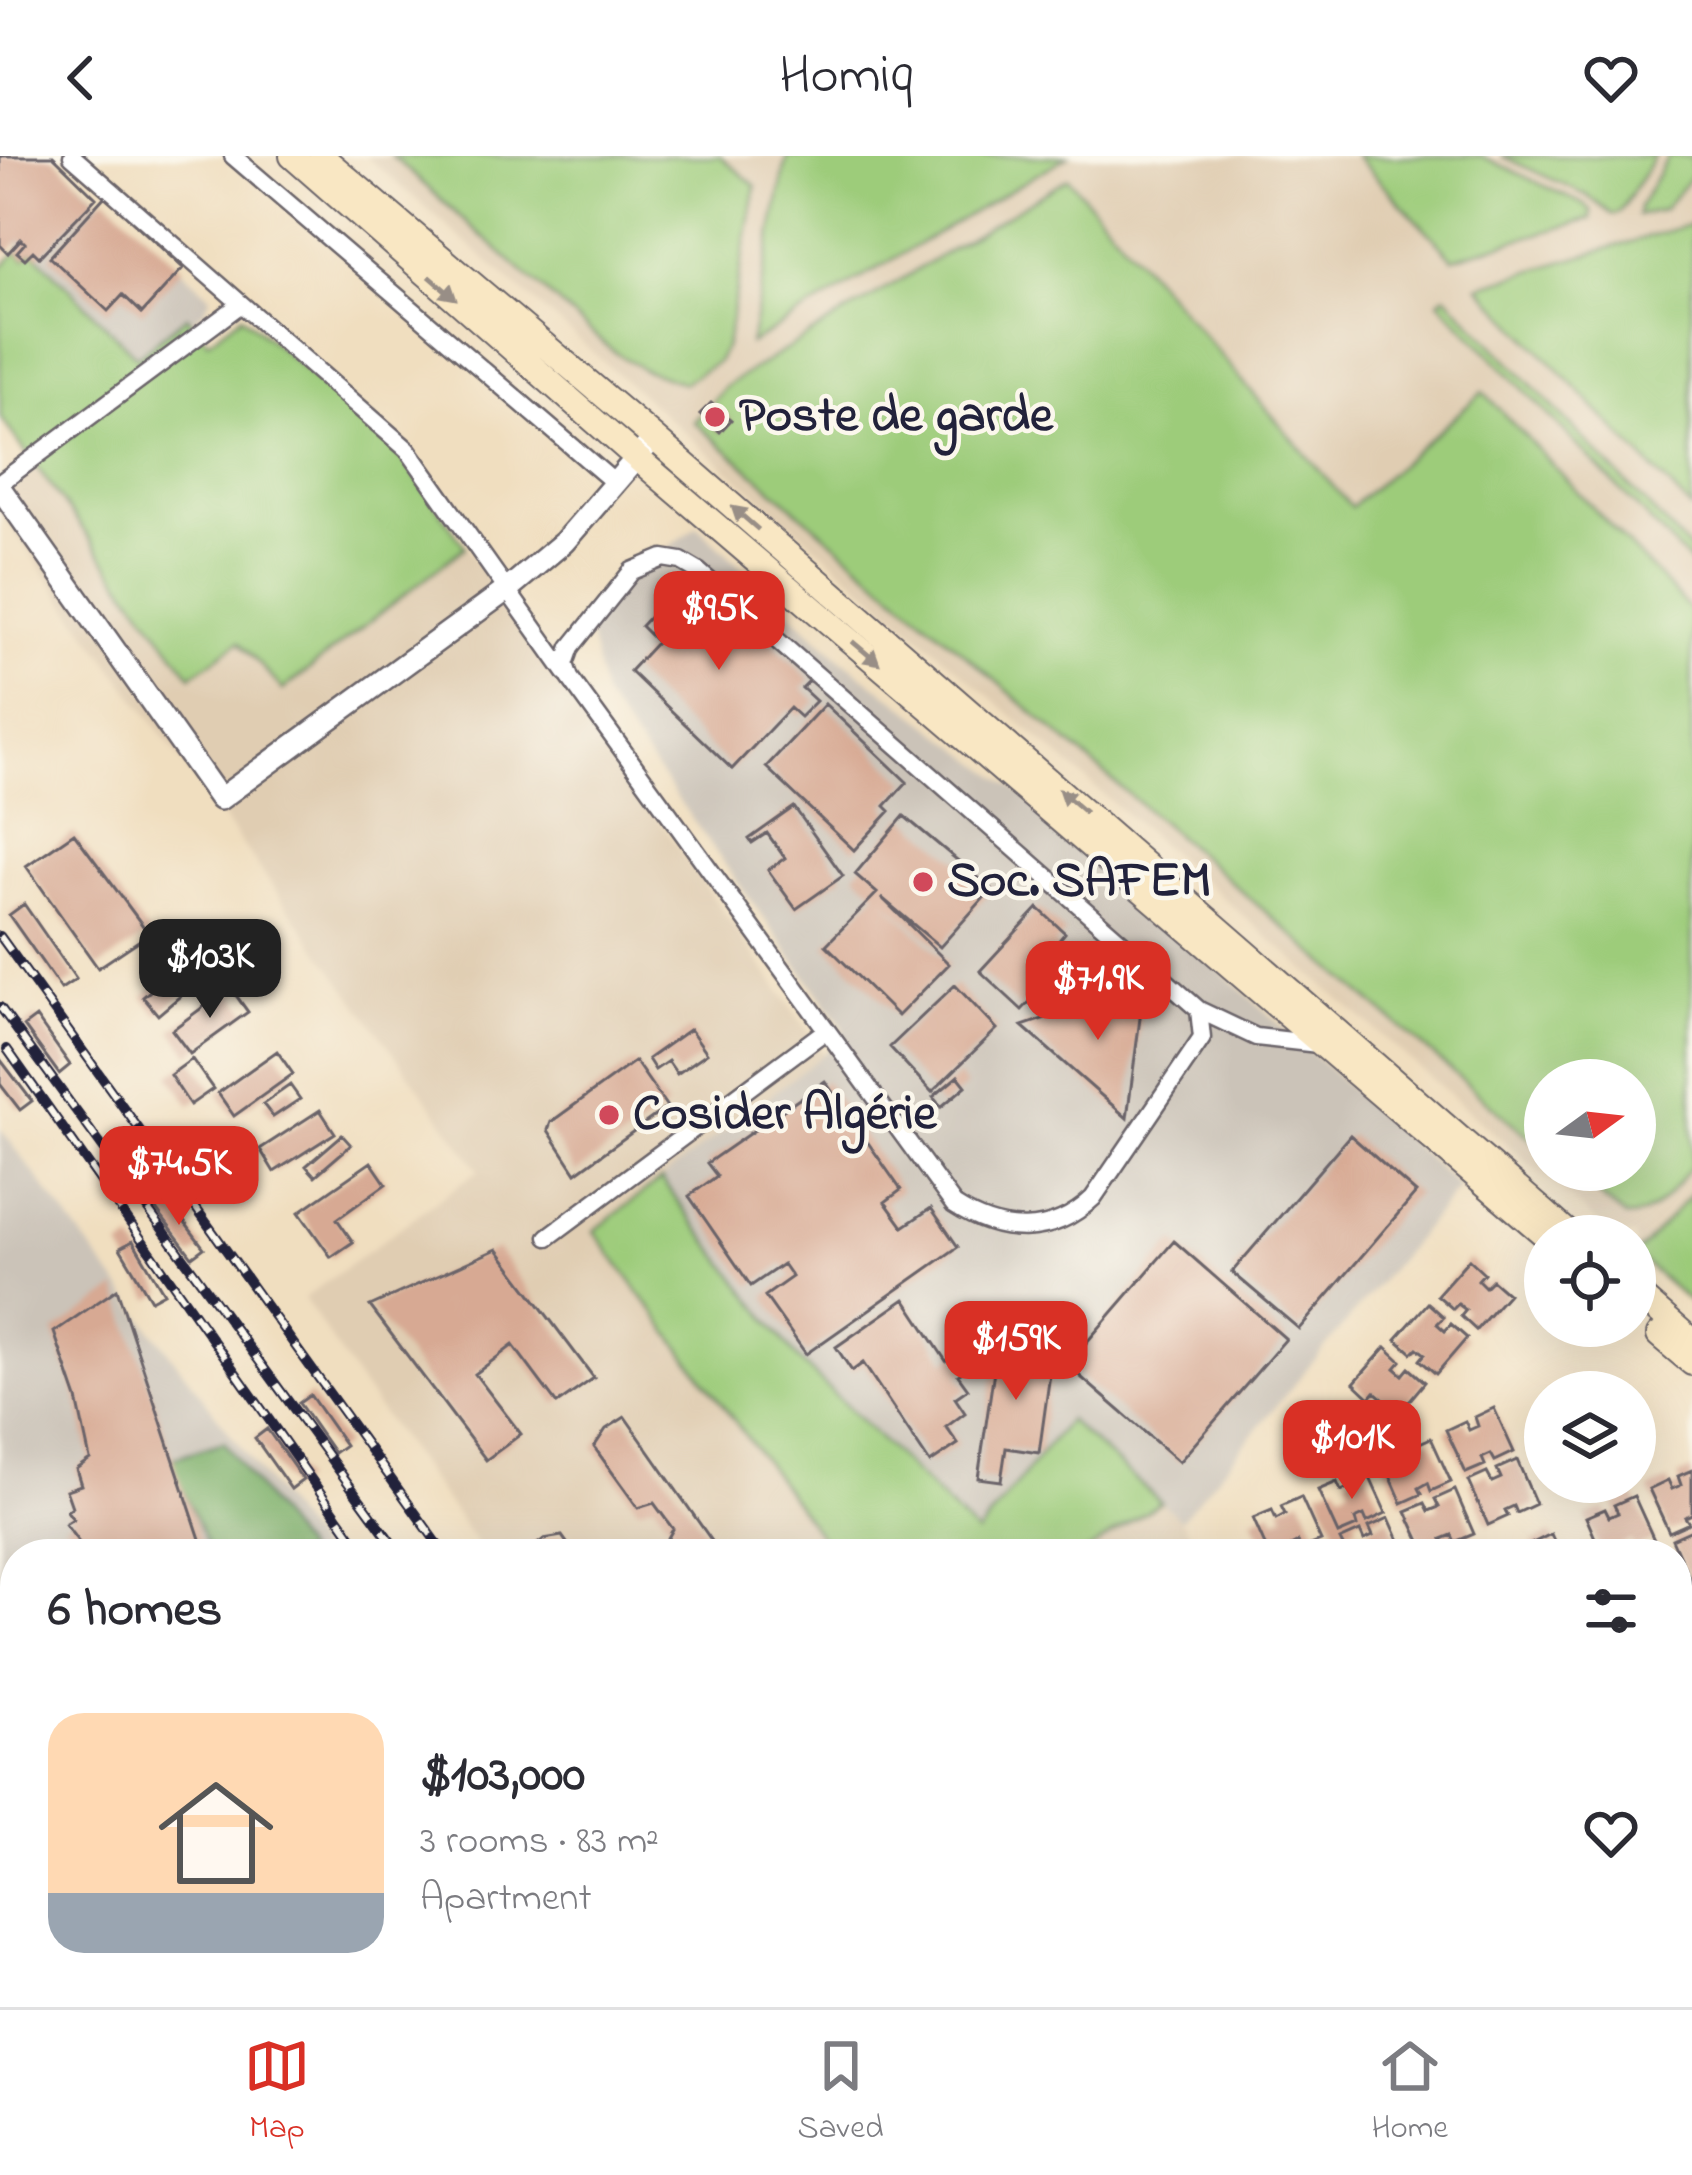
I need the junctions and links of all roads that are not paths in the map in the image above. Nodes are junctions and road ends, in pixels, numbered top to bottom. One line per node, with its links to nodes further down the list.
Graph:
1 (72, 156): 5 (street)
2 (233, 156): 7 (street)
3 (292, 156): 6 (main road, one-way to 6)
4 (321, 156): 6 (main road)
5 (241, 304): 8 (street); 9 (street)
6 (645, 447): 7 (street); 13 (main road, one-way to 13); 14 (main road, one-way to 6)
7 (616, 484): 9 (street)
8 (0, 486): 9 (street)
9 (508, 589): 10 (street)
10 (570, 679): 11 (street); 12 (street)
11 (1199, 1010): 12 (street); 13 (street)
12 (825, 1031): 17 (street)
13 (1324, 1044): 14 (street); 16 (main road)
14 (1357, 1048): 15 (main road)
15 (1548, 1215)
16 (1524, 1217)
17 (548, 1238)
18 (1656, 1310): 20 (main road)
19 (1656, 1332): 21 (main road)
20 (1692, 1341)
21 (1692, 1363)

